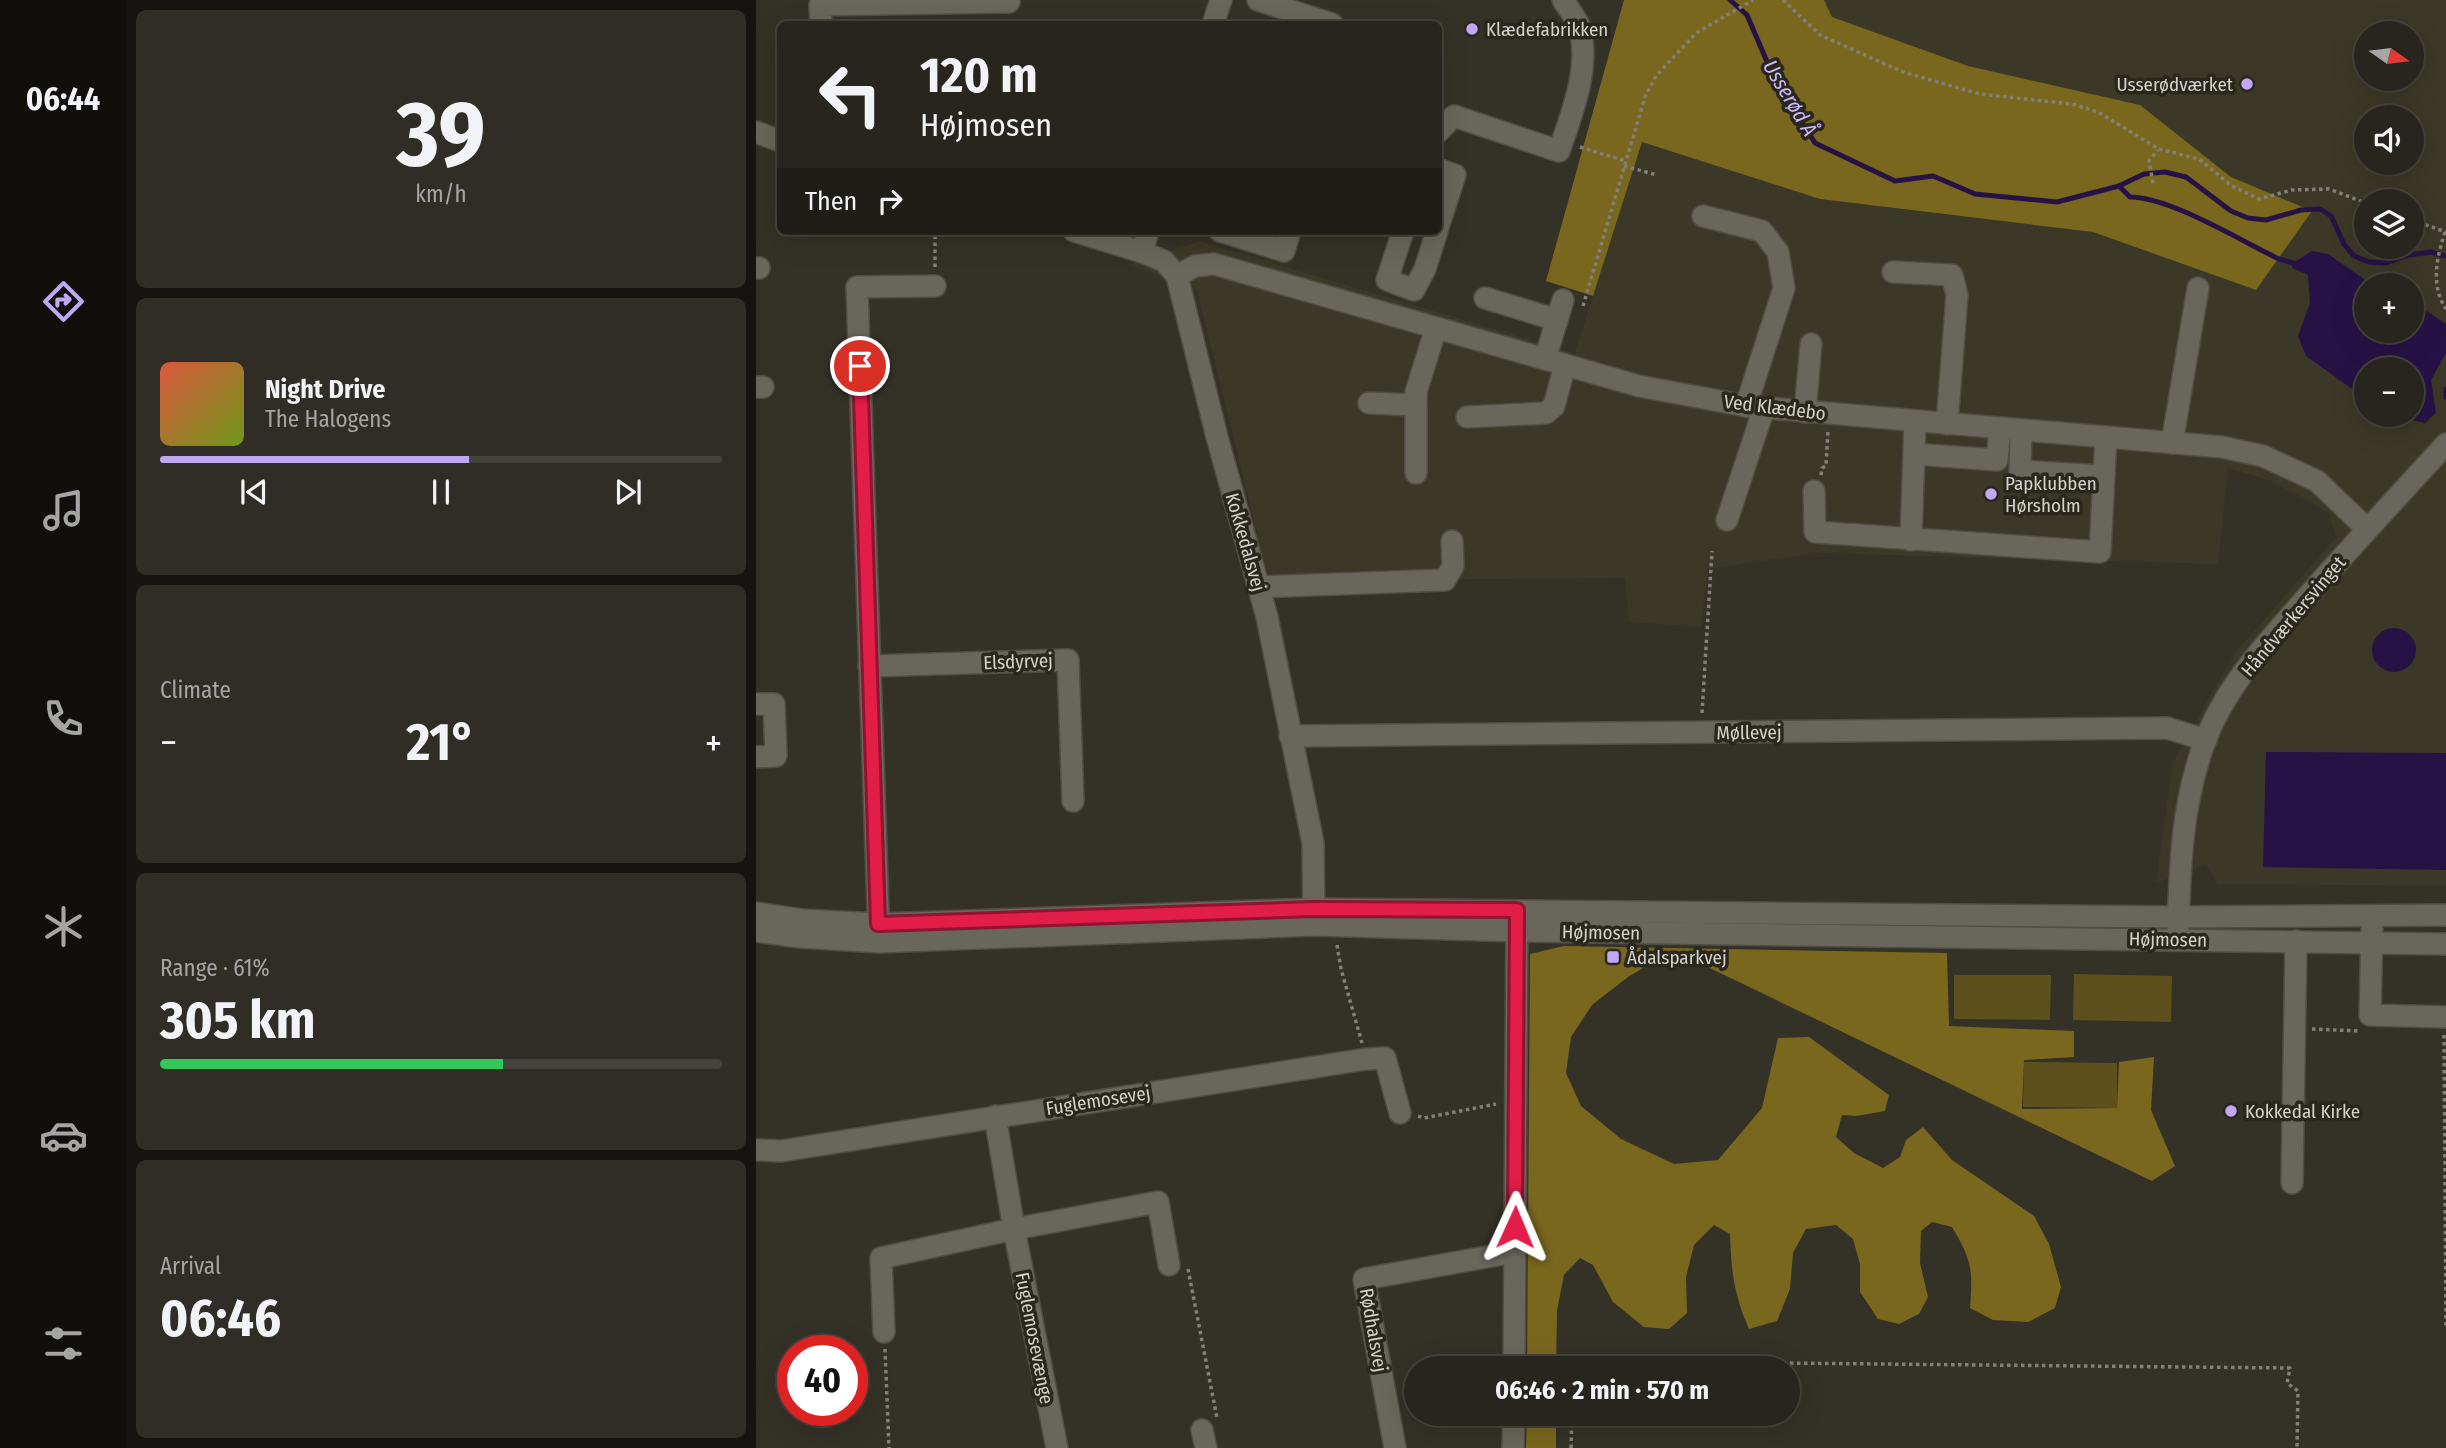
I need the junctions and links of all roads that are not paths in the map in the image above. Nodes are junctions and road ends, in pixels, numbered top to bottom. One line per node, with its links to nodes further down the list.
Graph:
1 (1222, 0): 6 (street)
2 (1258, 0): 7 (street)
3 (1563, 0): 8 (street)
4 (1009, 2): 5 (street)
5 (821, 21)
6 (1214, 21)
7 (1323, 21)
8 (1442, 128)
9 (756, 132): 10 (street)
10 (777, 140)
11 (1442, 170): 12 (street)
12 (1442, 216)
13 (1703, 216): 31 (street)
14 (1087, 235): 20 (street)
15 (1147, 235): 20 (street)
16 (1233, 235): 17 (street)
17 (1289, 235)
18 (1402, 235): 19 (street)
19 (1436, 235)
20 (1142, 252): 22 (street)
21 (1893, 272): 35 (street)
22 (1177, 276): 26 (street, Ved Klædebo); 48 (street, Kokkedalsvej)
23 (935, 286): 49 (street)
24 (2198, 288): 38 (street)
25 (1485, 298): 28 (street)
26 (1436, 328): 28 (street, Ved Klædebo); 30 (street)
27 (1811, 344): 32 (street)
28 (1555, 362): 31 (street, Ved Klædebo); 33 (street)
29 (1369, 403): 30 (street)
30 (1416, 405): 41 (street)
31 (1755, 407): 32 (street, Ved Klædebo); 44 (street)
32 (1805, 412): 34 (street, Ved Klædebo)
33 (1467, 417)
34 (1914, 421): 35 (street, Ved Klædebo); 40 (street)
35 (1947, 424): 36 (street, Ved Klædebo)
36 (2010, 429): 37 (street, Ved Klædebo); 40 (street); 42 (street)
37 (2106, 437): 38 (street, Ved Klædebo); 42 (street)
38 (2172, 443): 45 (street, Ved Klædebo)
39 (2446, 444): 45 (street, Håndværkersvinget)
40 (1914, 454): 46 (street)
41 (1416, 473)
42 (2104, 476): 46 (street)
43 (1814, 491): 46 (street)
44 (1727, 520)
45 (2367, 529): 52 (street, Håndværkersvinget)
46 (1911, 540)
47 (1452, 541): 48 (street)
48 (1258, 587): 51 (street, Kokkedalsvej)
49 (869, 666): 54 (street, Elsdyrvej); 62 (street)
50 (756, 704): 53 (street)
51 (1290, 736): 52 (street, Møllevej); 59 (street, Kokkedalsvej)
52 (2206, 740): 58 (street, Håndværkersvinget)
53 (756, 757)
54 (1073, 801)
55 (756, 913): 62 (street, Højmosen)
56 (2372, 915): 57 (street, Højmosen); 58 (street, Højmosen); 65 (street)
57 (2446, 915)
58 (2179, 917): 60 (street, Højmosen); 63 (street, Håndværkersvinget)
59 (1320, 920): 60 (street, Højmosen); 62 (street, Højmosen)
60 (1517, 920): 63 (street, Højmosen); 73 (street)
61 (756, 931): 62 (street, Højmosen)
62 (879, 933)
63 (2178, 940): 64 (street, Højmosen)
64 (2296, 941): 65 (street, Højmosen); 71 (street)
65 (2372, 942): 66 (street, Højmosen); 67 (street)
66 (2446, 944)
67 (2445, 1026)
68 (1401, 1113): 69 (street, Fuglemosevej)
69 (995, 1116): 70 (street, Fuglemosevej); 72 (street, Fuglemosevænge)
70 (756, 1150)
71 (2292, 1183)
72 (1014, 1229): 74 (street); 75 (street); 78 (street, Fuglemosevænge)
73 (1514, 1252): 76 (street); 79 (street, Rødhalsvej)
74 (1170, 1265)
75 (884, 1332)
76 (1514, 1356)
77 (1514, 1426): 80 (street)
78 (1057, 1448)
79 (1395, 1448)
80 (1513, 1448)

